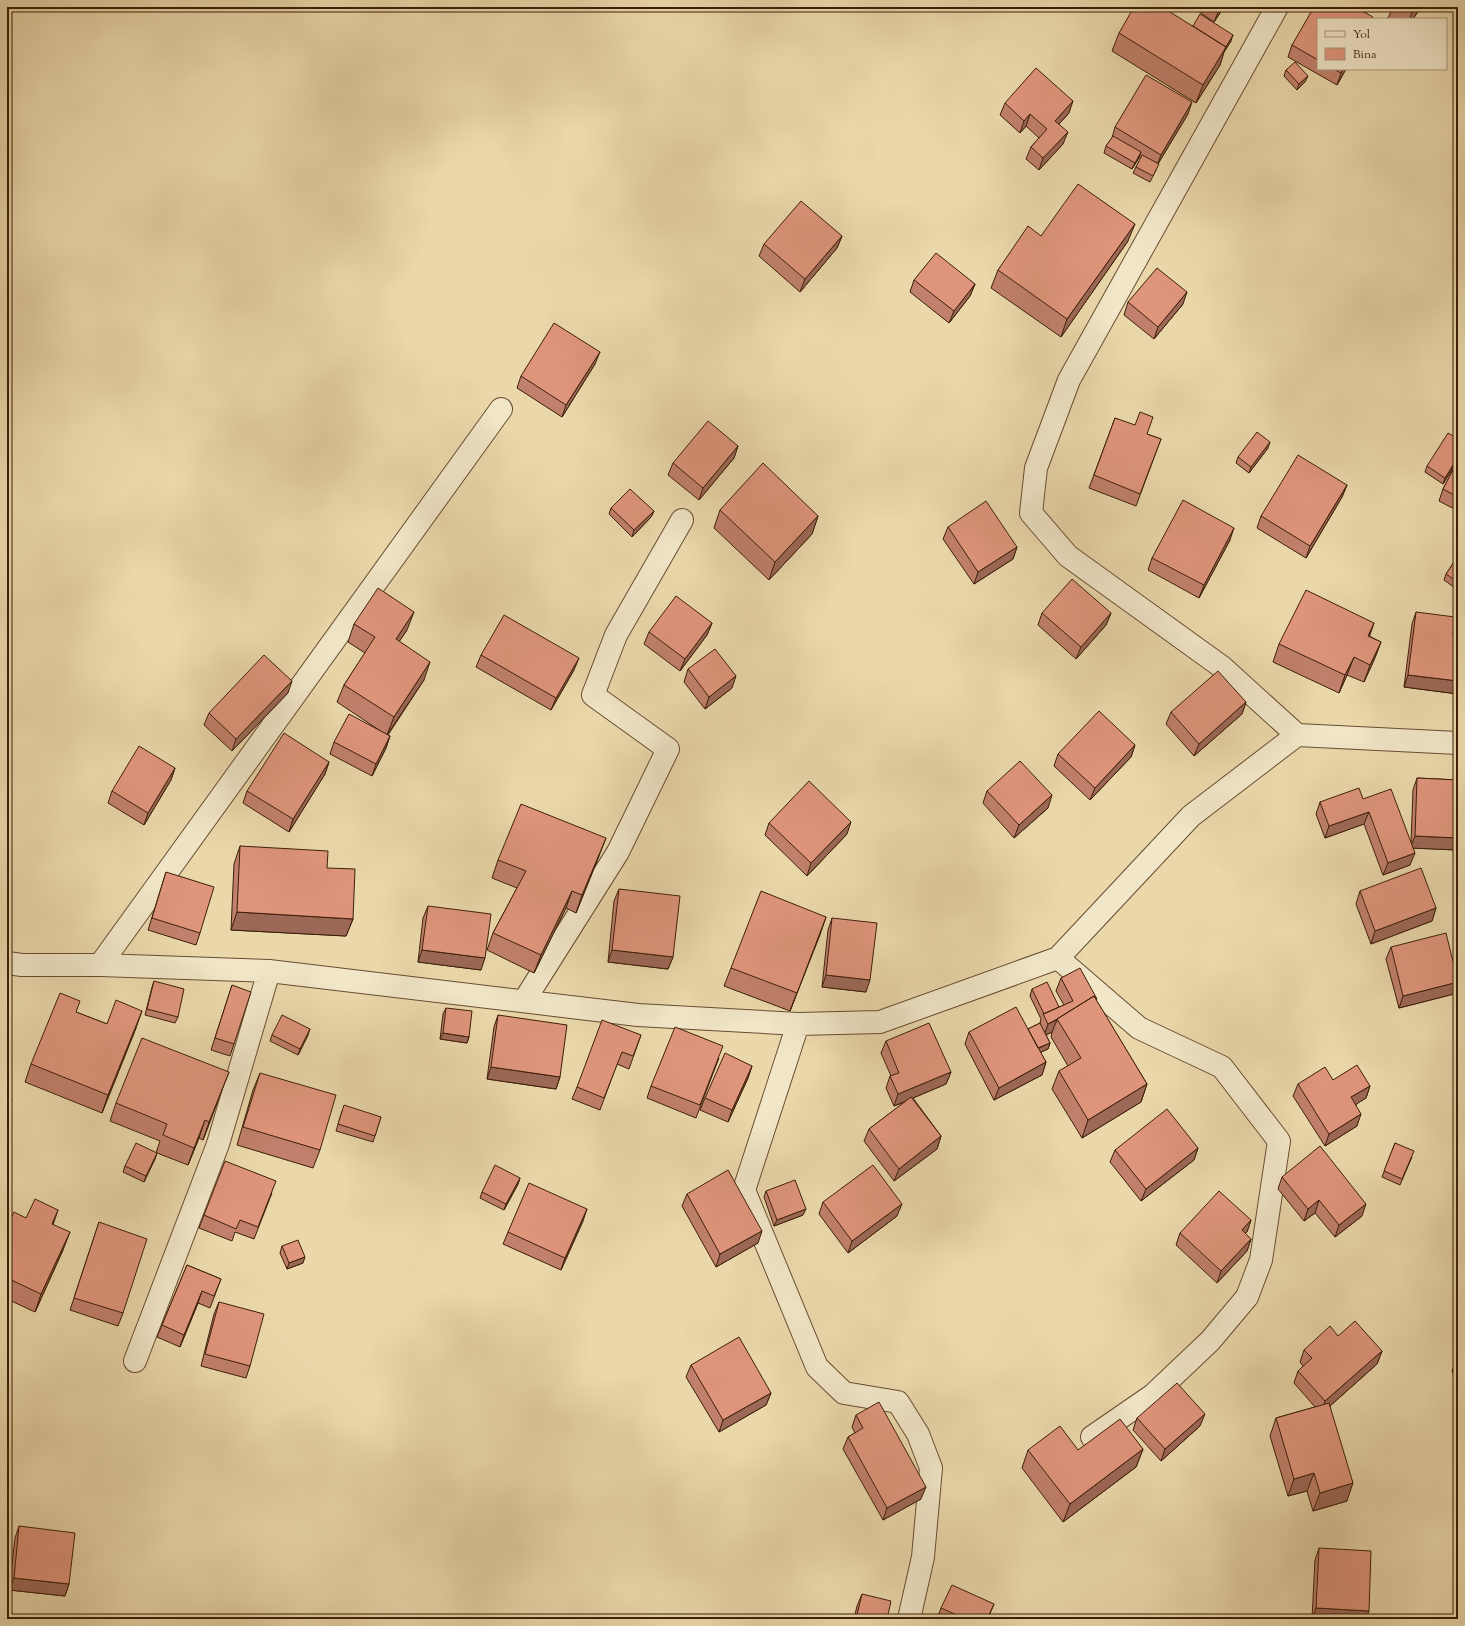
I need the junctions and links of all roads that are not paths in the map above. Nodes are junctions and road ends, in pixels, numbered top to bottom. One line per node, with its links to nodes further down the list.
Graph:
1 (1277, 7): 4 (street)
2 (501, 409): 8 (street)
3 (682, 520): 10 (street)
4 (1297, 735): 5 (street); 6 (street)
5 (1458, 743)
6 (1058, 958): 11 (street); 13 (street)
7 (7, 962): 8 (street)
8 (100, 965): 9 (street)
9 (269, 971): 10 (street); 12 (street)
10 (524, 1001): 11 (street)
11 (798, 1024): 14 (street)
12 (135, 1361)
13 (1092, 1437)
14 (909, 1619)

